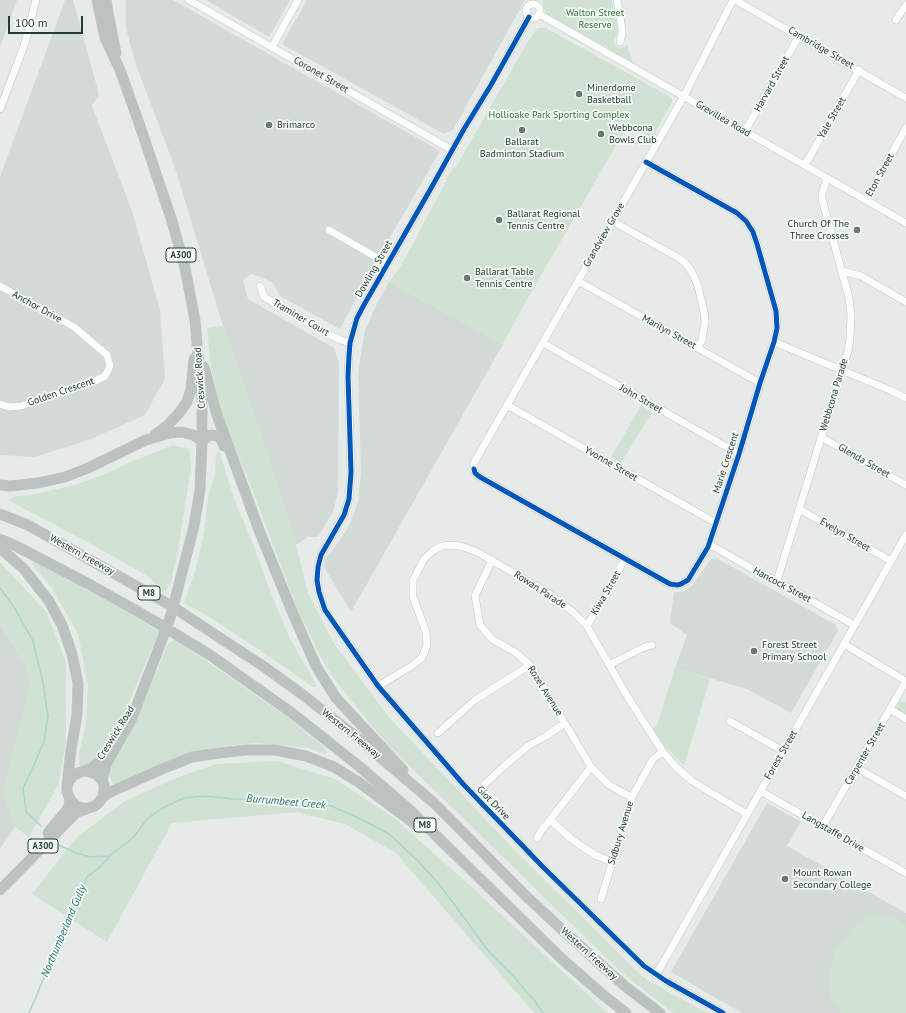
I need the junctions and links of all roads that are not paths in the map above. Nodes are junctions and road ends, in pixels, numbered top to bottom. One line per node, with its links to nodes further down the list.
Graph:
1 (36, 0): 20 (street)
2 (97, 0): 16 (highway, Creswick Road / A300)
3 (106, 0): 16 (highway, Creswick Road / A300)
4 (189, 0): 15 (street, Coronet Street)
5 (298, 0): 15 (street)
6 (617, 0): 14 (street)
7 (734, 0): 13 (street, Cambridge Street); 18 (street, Grandview Grove)
8 (537, 2): 10 (street); 11 (street)
9 (906, 5): 12 (street)
10 (539, 14): 11 (street); 18 (street, Grevillea Road)
11 (529, 17): 23 (street, Dowling Street)
12 (896, 20)
13 (799, 36): 17 (street, Cambridge Street); 22 (street, Harvard Street)
14 (620, 42)
15 (272, 47): 23 (street, Coronet Street)
16 (120, 70): 38 (highway, Creswick Road / A300)
17 (859, 70): 19 (street, Cambridge Street); 25 (street, Yale Street)
18 (684, 96): 22 (street, Grevillea Road); 24 (street, Grandview Grove)
19 (906, 98)
20 (0, 109)
21 (906, 128): 27 (street, Eton Street)
22 (745, 131): 25 (street, Grevillea Road)
23 (452, 150): 31 (street, Dowling Street)
24 (646, 162): 28 (street, Grandview Grove); 39 (street, Marie Crescent)
25 (805, 165): 26 (street, Grevillea Road)
26 (830, 179): 27 (street, Grevillea Road); 32 (street, Webbcona Parade)
27 (866, 200): 29 (street, Grevillea Road)
28 (612, 221): 33 (street, Grandview Grove); 42 (street)
29 (906, 223)
30 (329, 230): 31 (street)
31 (388, 264): 40 (street, Dowling Street)
32 (842, 271): 36 (street); 43 (street, Webbcona Parade)
33 (578, 281): 41 (street, Grandview Grove); 42 (street, Marilyn Street)
34 (0, 286): 37 (street, Anchor Drive)
35 (260, 286): 40 (street, Traminer Court)
36 (906, 302)
37 (74, 327): 46 (street, Golden Crescent)
38 (197, 340): 49 (highway); 50 (highway, Creswick Road / A300); 53 (highway)
39 (774, 342): 43 (street); 44 (street, Marie Crescent)
40 (350, 343): 63 (street, Dowling Street)
41 (543, 343): 47 (street, Grandview Grove); 51 (street, John Street)
42 (698, 348): 44 (street, Marilyn Street)
43 (842, 370): 45 (street); 48 (street, Webbcona Parade)
44 (760, 383): 51 (street, Marie Crescent)
45 (905, 396)
46 (0, 404)
47 (507, 405): 52 (street, Grandview Grove); 58 (street, Yvonne Street)
48 (821, 437): 55 (street, Glenda Street); 56 (street, Webbcona Parade)
49 (146, 440): 50 (highway); 54 (highway)
50 (202, 441): 53 (highway); 76 (highway, Creswick Road / A300, bridge)
51 (739, 454): 58 (street, Marie Crescent)
52 (470, 470): 65 (street, Marie Crescent)
53 (238, 475): 95 (highway)
54 (0, 485)
55 (906, 485)
56 (799, 509): 66 (street, Evelyn Street); 67 (street, Webbcona Parade)
57 (0, 514): 95 (highway, Western Freeway / M8)
58 (716, 523): 61 (street, Marie Crescent)
59 (906, 535): 66 (street, Forest Street)
60 (0, 539): 101 (highway, Western Freeway / M8)
61 (709, 544): 65 (street, Marie Crescent); 67 (street, Hancock Street)
62 (0, 548): 89 (highway)
63 (321, 555): 75 (street, Giot Drive)
64 (492, 560): 69 (street, Rowan Parade); 72 (street, Rozel Avenue); 75 (street, Rowan Parade)
65 (625, 560): 69 (street, Kiwa Street)
66 (891, 561): 68 (street, Forest Street)
67 (777, 581): 68 (street, Hancock Street)
68 (854, 625): 70 (street, Forest Street)
69 (587, 626): 73 (street, Rowan Parade)
70 (844, 644): 74 (street); 83 (street, Forest Street)
71 (652, 645): 73 (street)
72 (530, 664): 80 (street, Rozel Avenue); 81 (street)
73 (609, 665): 82 (street, Rowan Parade)
74 (906, 681): 77 (street, Carpenter Street)
75 (378, 686): 107 (street, Giot Drive)
76 (143, 689): 86 (highway, Creswick Road / A300); 87 (highway, Creswick Road / A300)
77 (890, 709): 78 (street); 85 (street, Carpenter Street)
78 (906, 719)
79 (730, 721): 83 (street)
80 (565, 723): 84 (street, Rozel Avenue); 88 (street)
81 (438, 733)
82 (663, 752): 92 (street, Sidbury Avenue); 97 (street, Rowan Parade)
83 (783, 752): 90 (street, Forest Street)
84 (591, 767): 92 (street, Rozel Avenue); 98 (street)
85 (857, 768): 91 (street); 99 (street, Carpenter Street)
86 (84, 771): 87 (highway); 89 (highway, A300)
87 (102, 780): 93 (highway, A300)
88 (485, 784)
89 (67, 786): 94 (highway)
90 (760, 791): 97 (street, Forest Street); 99 (street, Langstaffe Drive)
91 (906, 796)
92 (632, 797): 102 (street, Sidbury Avenue)
93 (102, 798): 96 (highway, A300); 101 (highway)
94 (70, 800): 96 (highway); 104 (highway, A300)
95 (434, 803): 109 (highway, Western Freeway / M8)
96 (89, 808): 105 (highway, A300)
97 (748, 814): 107 (street, Forest Street)
98 (550, 820): 100 (street); 102 (street)
99 (823, 826): 103 (street, Langstaffe Drive)
100 (538, 838)
101 (459, 858): 108 (highway, Western Freeway / M8)
102 (612, 862): 106 (street, Sidbury Avenue)
103 (906, 873)
104 (0, 884)
105 (0, 890)
106 (601, 899)
107 (656, 975): 110 (street, Giot Drive)
108 (626, 1013)
109 (660, 1013)
110 (723, 1013)

